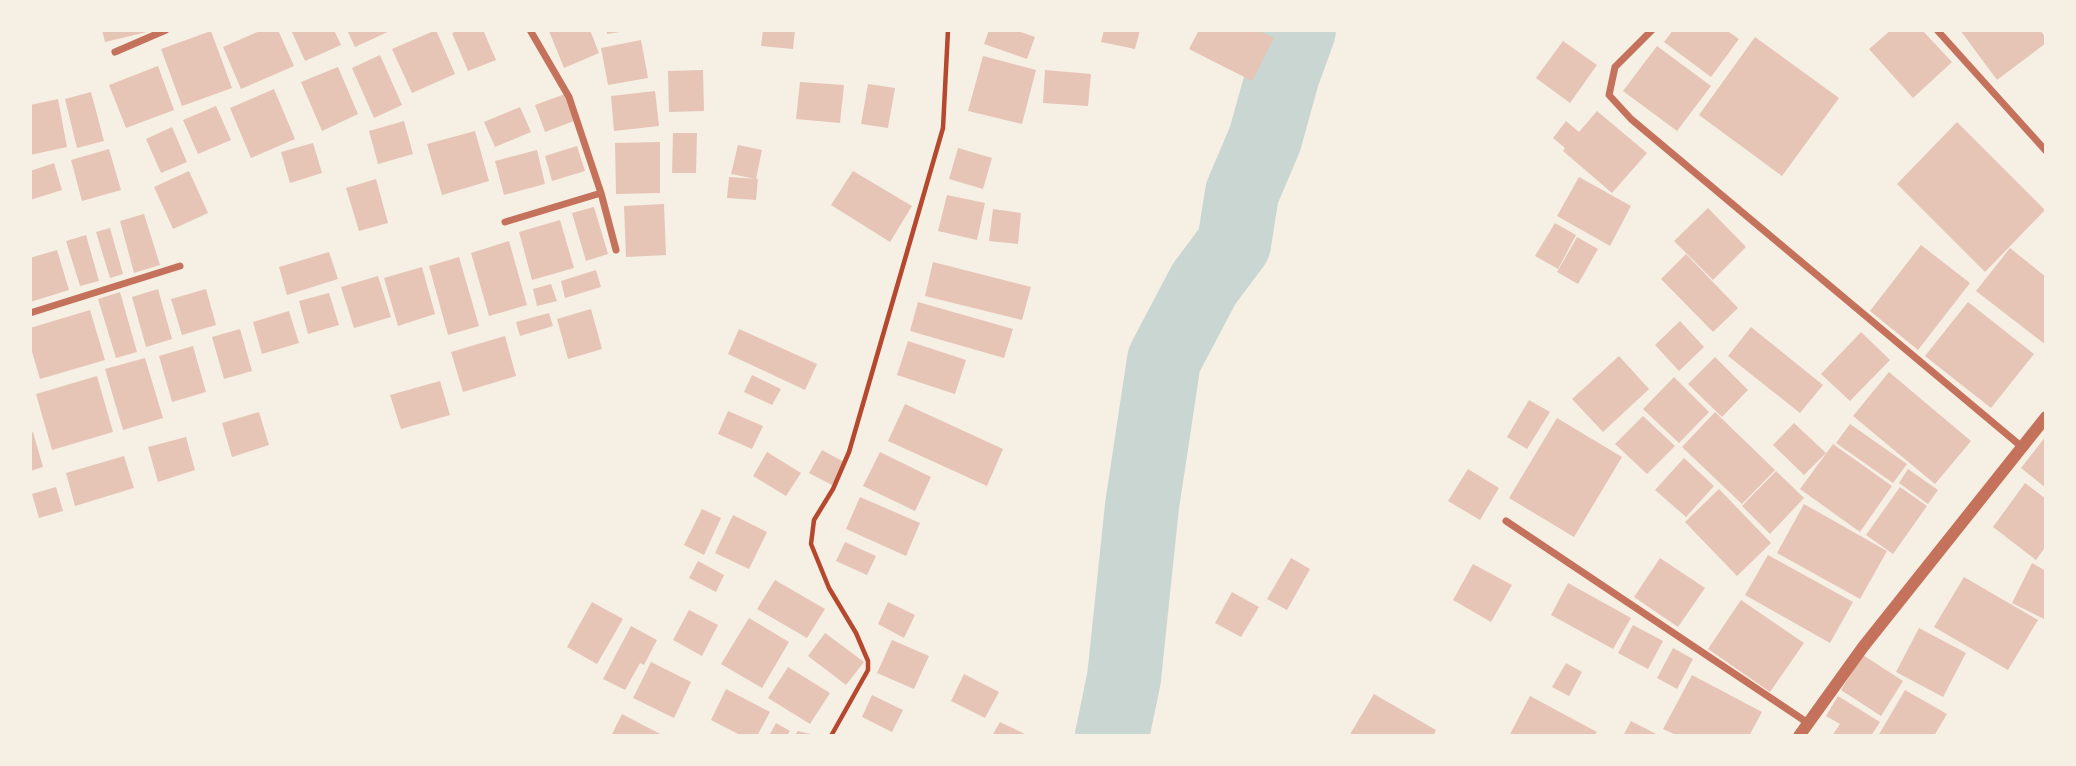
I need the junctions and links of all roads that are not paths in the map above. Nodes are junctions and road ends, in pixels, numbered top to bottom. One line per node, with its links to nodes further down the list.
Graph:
1 (166, 30): 5 (street)
2 (530, 30): 7 (street)
3 (1652, 30): 13 (street)
4 (1937, 30): 6 (street)
5 (115, 52)
6 (2046, 151)
7 (601, 193): 8 (street); 9 (street)
8 (505, 222)
9 (616, 250)
10 (180, 266): 11 (street)
11 (30, 313)
12 (2046, 417): 13 (street)
13 (2022, 447): 15 (street)
14 (1506, 521): 15 (street)
15 (1808, 723): 16 (street)
16 (1799, 736)

